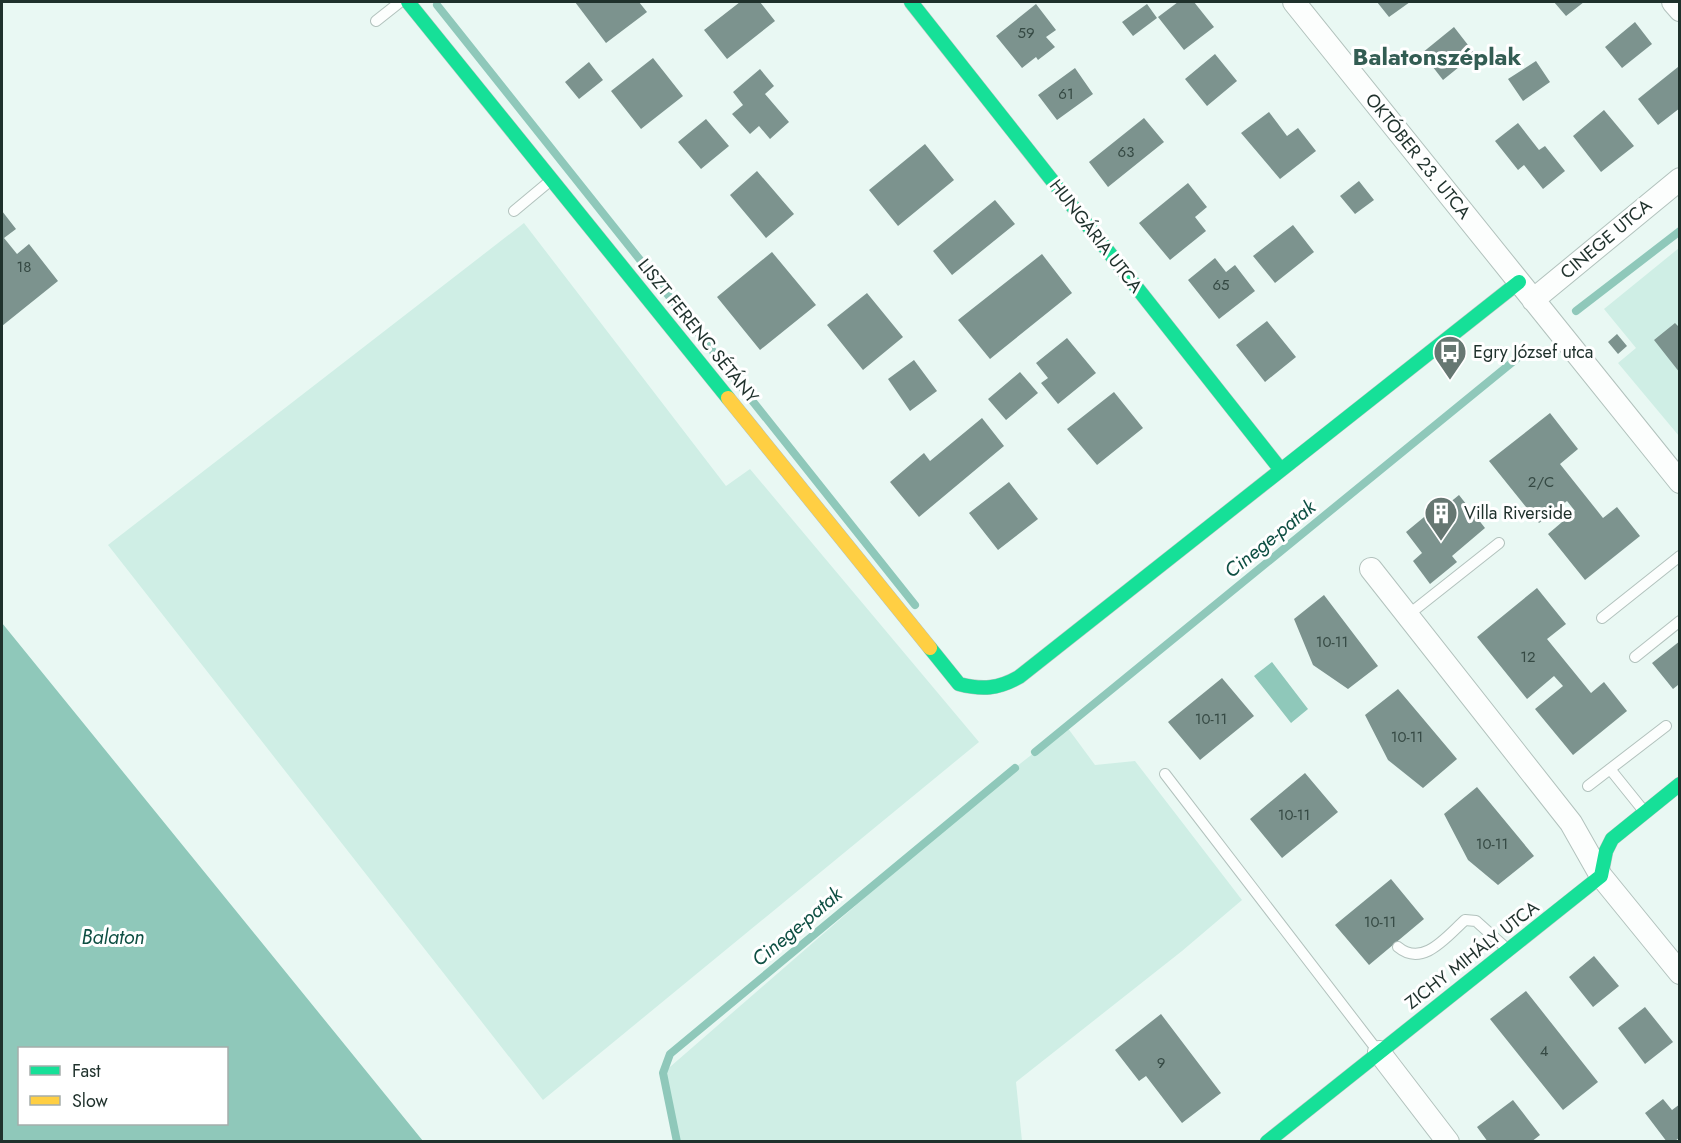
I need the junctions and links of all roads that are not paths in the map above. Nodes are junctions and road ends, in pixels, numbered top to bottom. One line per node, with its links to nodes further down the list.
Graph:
1 (400, 2): 7 (lane)
2 (408, 2): 8 (street, LISZT FERENC SÉTÁNY)
3 (911, 2): 13 (street, HUNGÁRIA UTCA)
4 (1294, 2): 11 (street, OKTÓBER 23. UTCA)
5 (1673, 2): 6 (street)
6 (1680, 9)
7 (376, 21)
8 (553, 179): 10 (lane); 13 (street, LISZT FERENC SÉTÁNY)
9 (1680, 179): 12 (street, CINEGE UTCA)
10 (514, 211)
11 (1519, 282): 12 (street, OKTÓBER 23. UTCA); 13 (street)
12 (1533, 300): 14 (street, OKTÓBER 23. UTCA)
13 (1281, 470)
14 (1680, 482)
15 (1499, 543): 18 (lane)
16 (1680, 556): 19 (lane)
17 (1371, 569): 18 (street)
18 (1408, 615): 28 (street)
19 (1602, 618)
20 (1680, 621): 21 (lane)
21 (1635, 657)
22 (1666, 726): 23 (lane)
23 (1610, 769): 26 (lane); 27 (lane)
24 (1165, 774): 32 (lane)
25 (1680, 784): 27 (street)
26 (1588, 786)
27 (1645, 812): 28 (street)
28 (1600, 876): 30 (street, ZICHY MIHÁLY UTCA); 31 (street)
29 (1398, 947): 30 (lane)
30 (1508, 950): 32 (street, ZICHY MIHÁLY UTCA)
31 (1680, 973)
32 (1379, 1052): 33 (street, ZICHY MIHÁLY UTCA); 34 (street)
33 (1267, 1142)
34 (1448, 1142)

